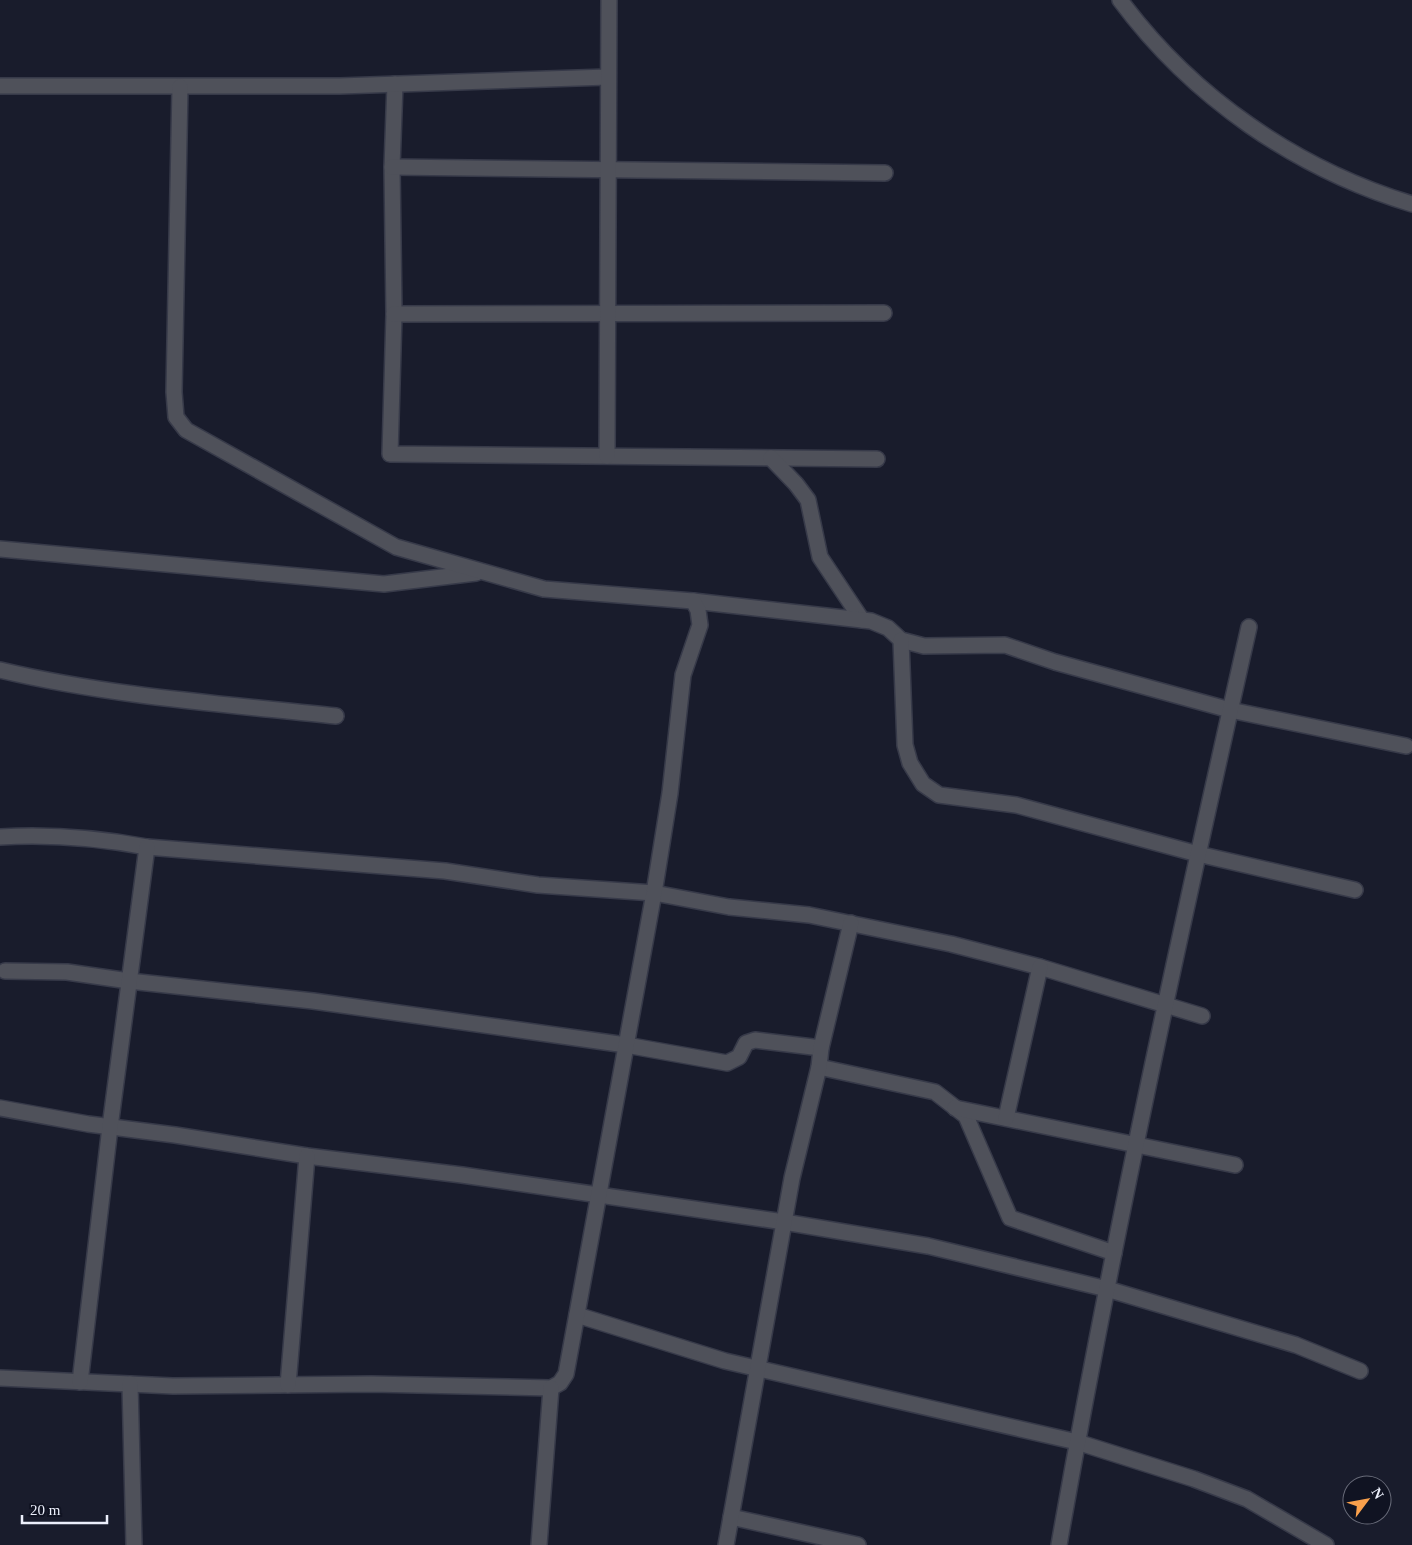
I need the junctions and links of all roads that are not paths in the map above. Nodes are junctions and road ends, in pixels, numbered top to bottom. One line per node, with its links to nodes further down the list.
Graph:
1 (609, 0): 3 (street)
2 (1120, 0): 10 (street)
3 (608, 77): 4 (street); 8 (street)
4 (395, 84): 6 (street); 7 (street)
5 (0, 86): 6 (street)
6 (180, 87): 18 (street)
7 (392, 166): 8 (street); 12 (street)
8 (608, 169): 9 (street); 13 (street)
9 (885, 173)
10 (1412, 204)
11 (884, 313): 13 (street)
12 (394, 314): 13 (street); 14 (street)
13 (608, 314): 14 (street)
14 (607, 456): 15 (street)
15 (771, 458): 16 (street); 20 (street)
16 (877, 459)
17 (0, 549): 18 (street)
18 (484, 572): 19 (street)
19 (693, 601): 20 (street); 31 (street)
20 (862, 620): 22 (street)
21 (1249, 627): 24 (street)
22 (901, 640): 24 (street); 29 (street)
23 (0, 670): 25 (street)
24 (1230, 710): 26 (street); 29 (street)
25 (336, 716)
26 (1406, 746)
27 (0, 837): 28 (street)
28 (147, 847): 31 (street); 35 (street)
29 (1198, 854): 30 (street); 36 (street)
30 (1355, 890)
31 (654, 893): 32 (street); 38 (street)
32 (851, 923): 33 (street); 39 (street)
33 (1040, 967): 36 (street); 43 (street)
34 (5, 971): 35 (street)
35 (129, 981): 38 (street); 44 (street)
36 (1166, 1005): 37 (street); 45 (street)
37 (1202, 1016)
38 (626, 1045): 39 (street); 48 (street)
39 (821, 1048): 40 (street)
40 (820, 1068): 42 (street); 49 (street)
41 (0, 1108): 44 (street)
42 (955, 1108): 43 (street); 50 (street)
43 (1006, 1118): 45 (street)
44 (110, 1127): 46 (street); 56 (street)
45 (1137, 1144): 47 (street); 50 (street)
46 (307, 1156): 48 (street); 58 (street)
47 (1235, 1165)
48 (599, 1195): 49 (street); 52 (street)
49 (784, 1222): 51 (street); 53 (street)
50 (1114, 1253): 51 (street)
51 (1107, 1289): 54 (street); 60 (street)
52 (577, 1315): 53 (street); 59 (street)
53 (758, 1368): 60 (street); 61 (street)
54 (1360, 1371)
55 (0, 1378): 56 (street)
56 (80, 1382): 57 (street)
57 (130, 1384): 58 (street); 62 (street)
58 (288, 1385): 59 (street)
59 (551, 1388): 63 (street)
60 (1077, 1442): 66 (street); 67 (street)
61 (731, 1517): 64 (street); 65 (street)
62 (134, 1545)
63 (539, 1545)
64 (726, 1545)
65 (858, 1545)
66 (1059, 1545)
67 (1326, 1545)

